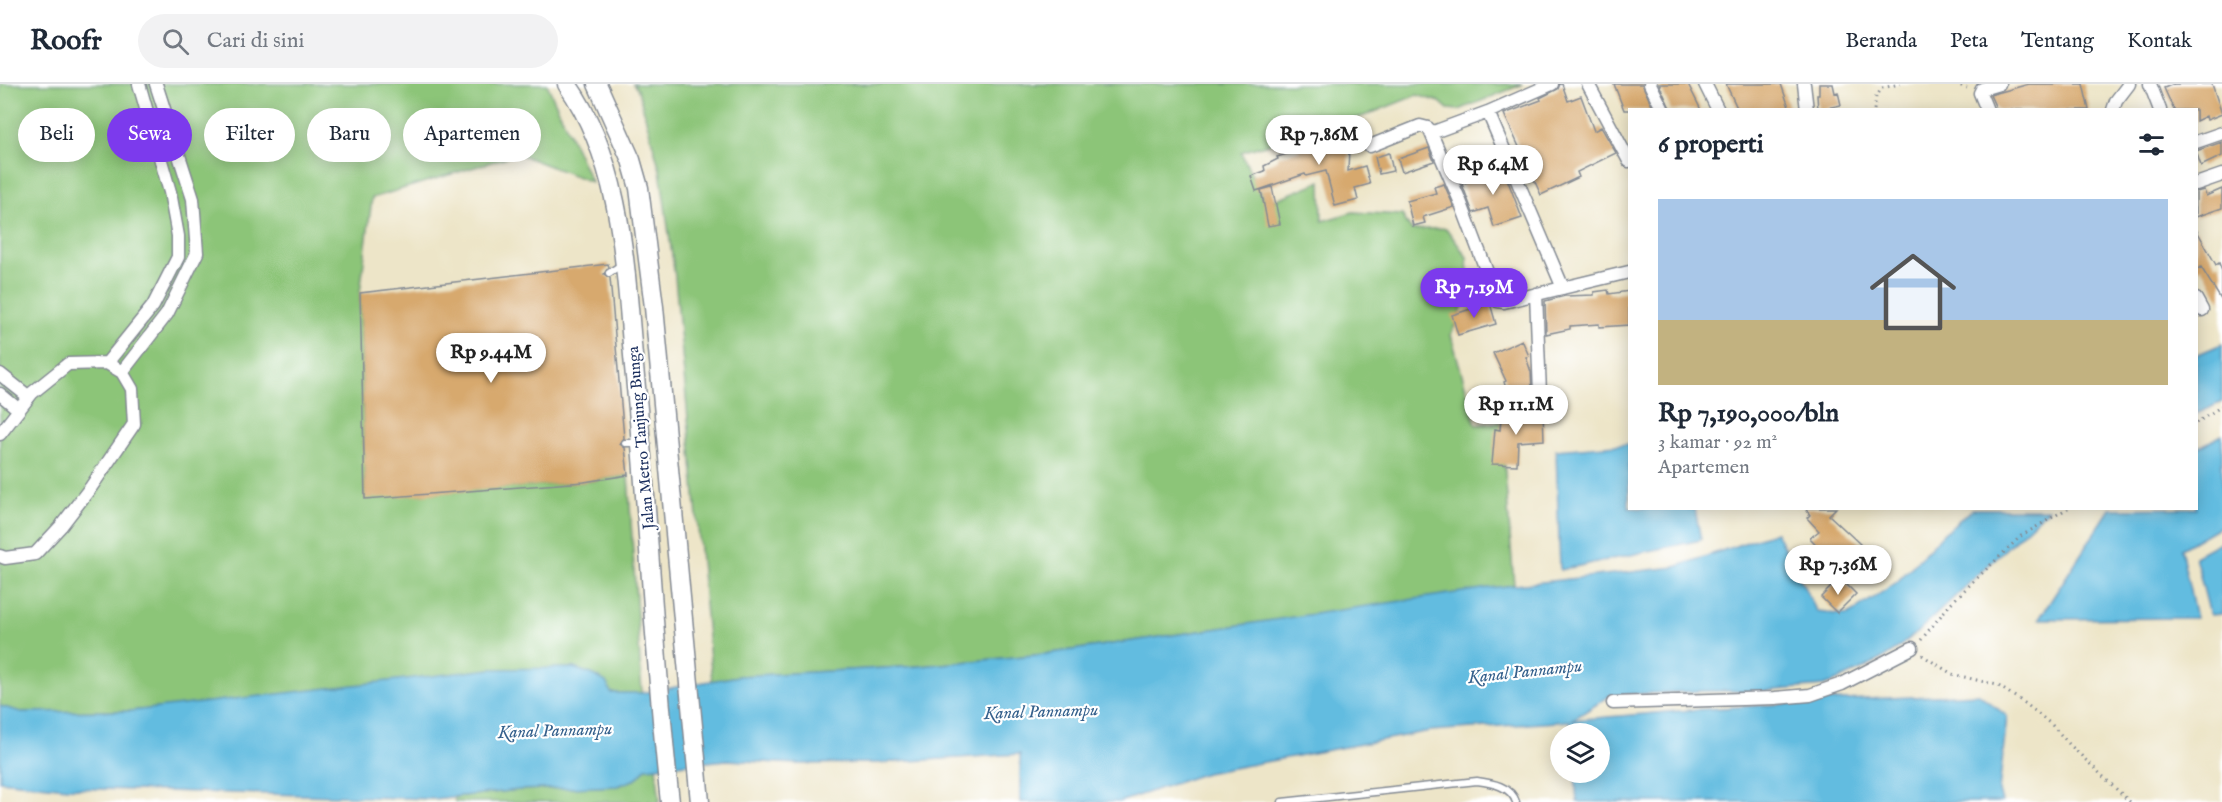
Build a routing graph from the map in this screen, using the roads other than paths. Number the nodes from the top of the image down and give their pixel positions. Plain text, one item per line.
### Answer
1 (139, 84) edge
2 (156, 84) edge
3 (567, 84) edge
4 (597, 84) edge
5 (1552, 84) edge
6 (1588, 84) edge
7 (1650, 84) edge
8 (1705, 84) edge
9 (1804, 84) edge
10 (1999, 84) edge
11 (2128, 84) edge
12 (2150, 84) edge
13 (163, 108) edge
14 (1662, 108) edge
15 (1717, 108) edge
16 (1807, 108) edge
17 (1986, 108) edge
18 (2114, 108) edge
19 (2159, 108) edge
20 (1488, 112) junction
21 (2222, 133) edge
22 (1431, 134) junction
23 (2198, 141) edge
24 (1370, 146) dead end
25 (1628, 159) edge
26 (165, 162) edge
27 (179, 162) edge
28 (161, 164) junction
29 (2222, 175) edge
30 (2198, 183) edge
31 (1628, 272) edge
32 (1563, 288) junction
33 (1536, 294) junction
34 (153, 306) junction
35 (167, 314) junction
36 (108, 363) junction
37 (122, 372) junction
38 (0, 374) edge
39 (0, 394) edge
40 (29, 397) junction
41 (18, 409) junction
42 (1480, 415) dead end
43 (0, 434) edge
44 (0, 556) edge
45 (1912, 648) road end
46 (1613, 703) dead end
47 (669, 794) edge
48 (700, 802) edge
49 (1282, 802) edge
50 (1516, 802) edge

1 - 28 street
2 - 13 street
3 - 47 main road, Jalan Metro Tanjung Bunga
4 - 48 main road, Jalan Metro Tanjung Bunga
5 - 20 street
6 - 25 street
7 - 14 street
8 - 15 street
9 - 16 street
10 - 17 street
11 - 18 street
12 - 19 street
20 - 22 street
20 - 32 street
21 - 23 street
22 - 24 street
22 - 33 street
26 - 28 street
27 - 35 street
28 - 34 street
29 - 30 street
31 - 32 street
32 - 33 street
33 - 42 street
34 - 35 street
34 - 36 street
35 - 37 street
36 - 37 street
36 - 40 street
37 - 44 street
38 - 40 street
39 - 41 street
40 - 41 street
41 - 43 street
45 - 46 street
49 - 50 lane

